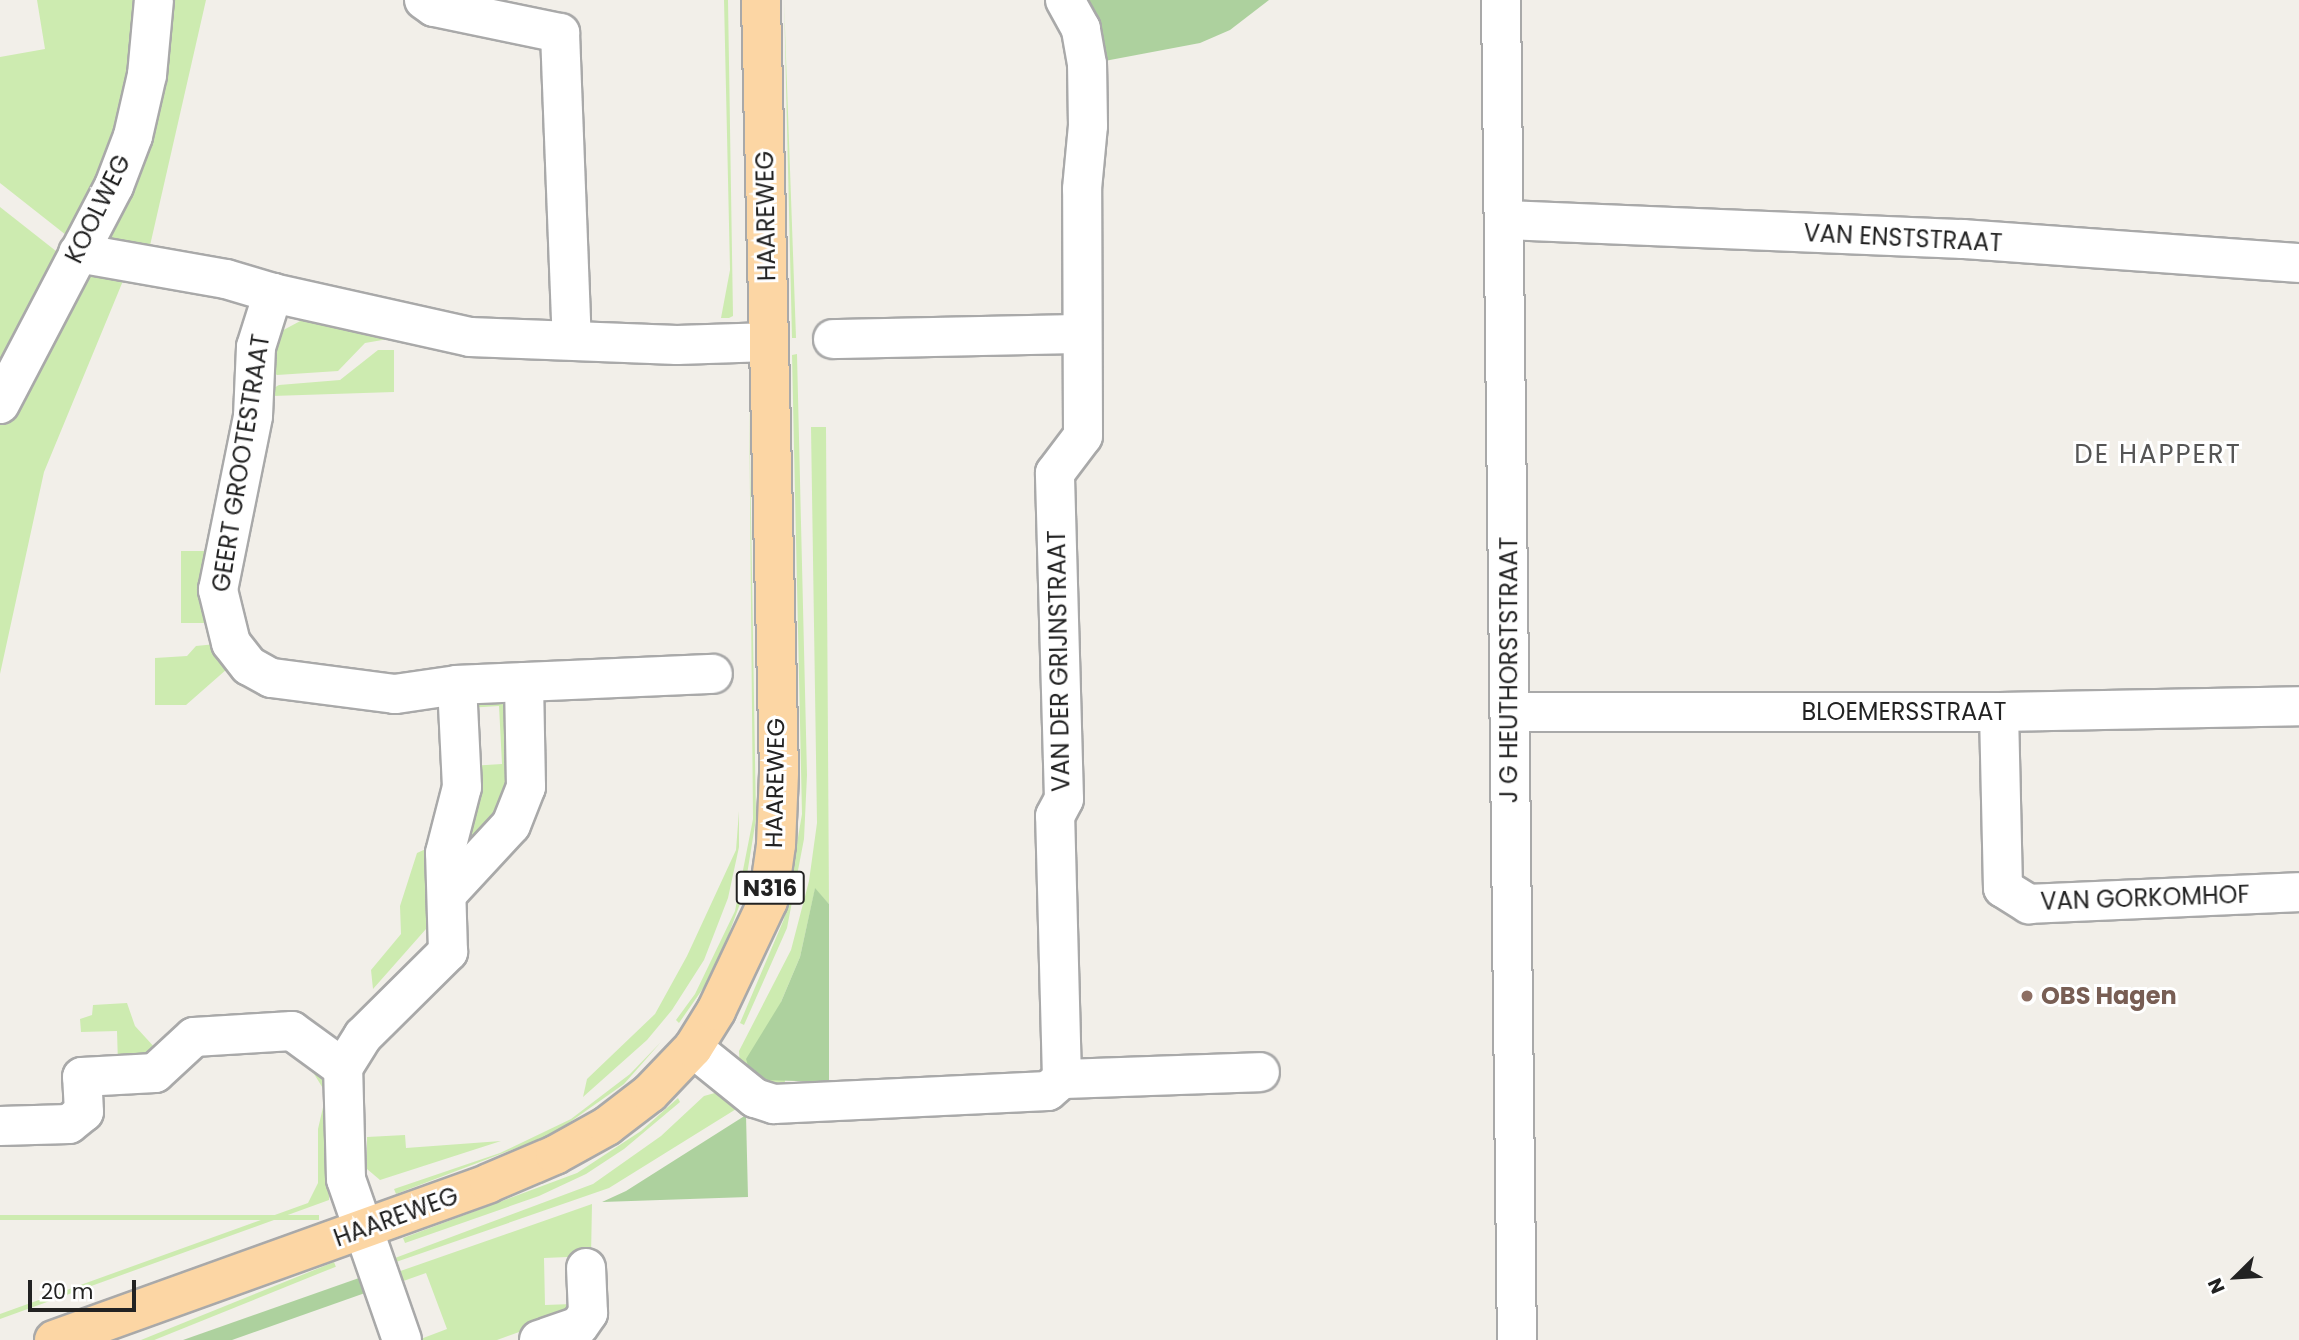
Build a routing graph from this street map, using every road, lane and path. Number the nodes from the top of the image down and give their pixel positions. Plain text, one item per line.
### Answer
1 (154, 0) edge
2 (424, 0) edge
3 (761, 0) edge
4 (1065, 0) edge
5 (1501, 0) edge
6 (559, 16) edge
7 (1507, 220) junction
8 (78, 253) junction
9 (2299, 263) edge
10 (273, 293) junction
11 (1082, 334) junction
12 (833, 339) dead end
13 (572, 340) junction
14 (769, 342) junction
15 (0, 404) edge
16 (713, 674) dead end
17 (524, 682) junction
18 (457, 685) junction
19 (2299, 706) edge
20 (1509, 712) junction
21 (1999, 712) junction
22 (2299, 891) edge
23 (447, 894) junction
24 (693, 1048) junction
25 (343, 1068) junction
26 (1261, 1072) dead end
27 (1062, 1079) junction
28 (0, 1126) edge
29 (361, 1229) junction
30 (586, 1268) dead end
31 (54, 1340) edge
32 (402, 1340) edge
33 (539, 1340) edge
34 (1517, 1340) edge

1 - 8 street, KOOLWEG
2 - 6 street
3 - 14 main road, HAAREWEG / N316
4 - 11 street, VAN DER GRIJNSTRAAT
5 - 7 street, J G HEUTHORSTSTRAAT
6 - 13 street
7 - 9 street, VAN ENSTSTRAAT
7 - 20 street, J G HEUTHORSTSTRAAT
8 - 10 street
8 - 15 street, KOOLWEG
10 - 13 street
10 - 18 street, GEERT GROOTESTRAAT
11 - 12 street
11 - 27 street, VAN DER GRIJNSTRAAT
13 - 14 street
14 - 24 main road, HAAREWEG / N316
16 - 17 street, GEERT GROOTESTRAAT
17 - 18 street, GEERT GROOTESTRAAT
17 - 23 street
18 - 23 street
19 - 21 street, BLOEMERSSTRAAT
20 - 21 street, BLOEMERSSTRAAT
20 - 34 street, J G HEUTHORSTSTRAAT
21 - 22 street, VAN GORKOMHOF
23 - 25 street
24 - 27 street
24 - 29 main road, HAAREWEG / N316
25 - 28 street
25 - 29 street
26 - 27 street
29 - 31 main road, HAAREWEG / N316
29 - 32 street
30 - 33 street

